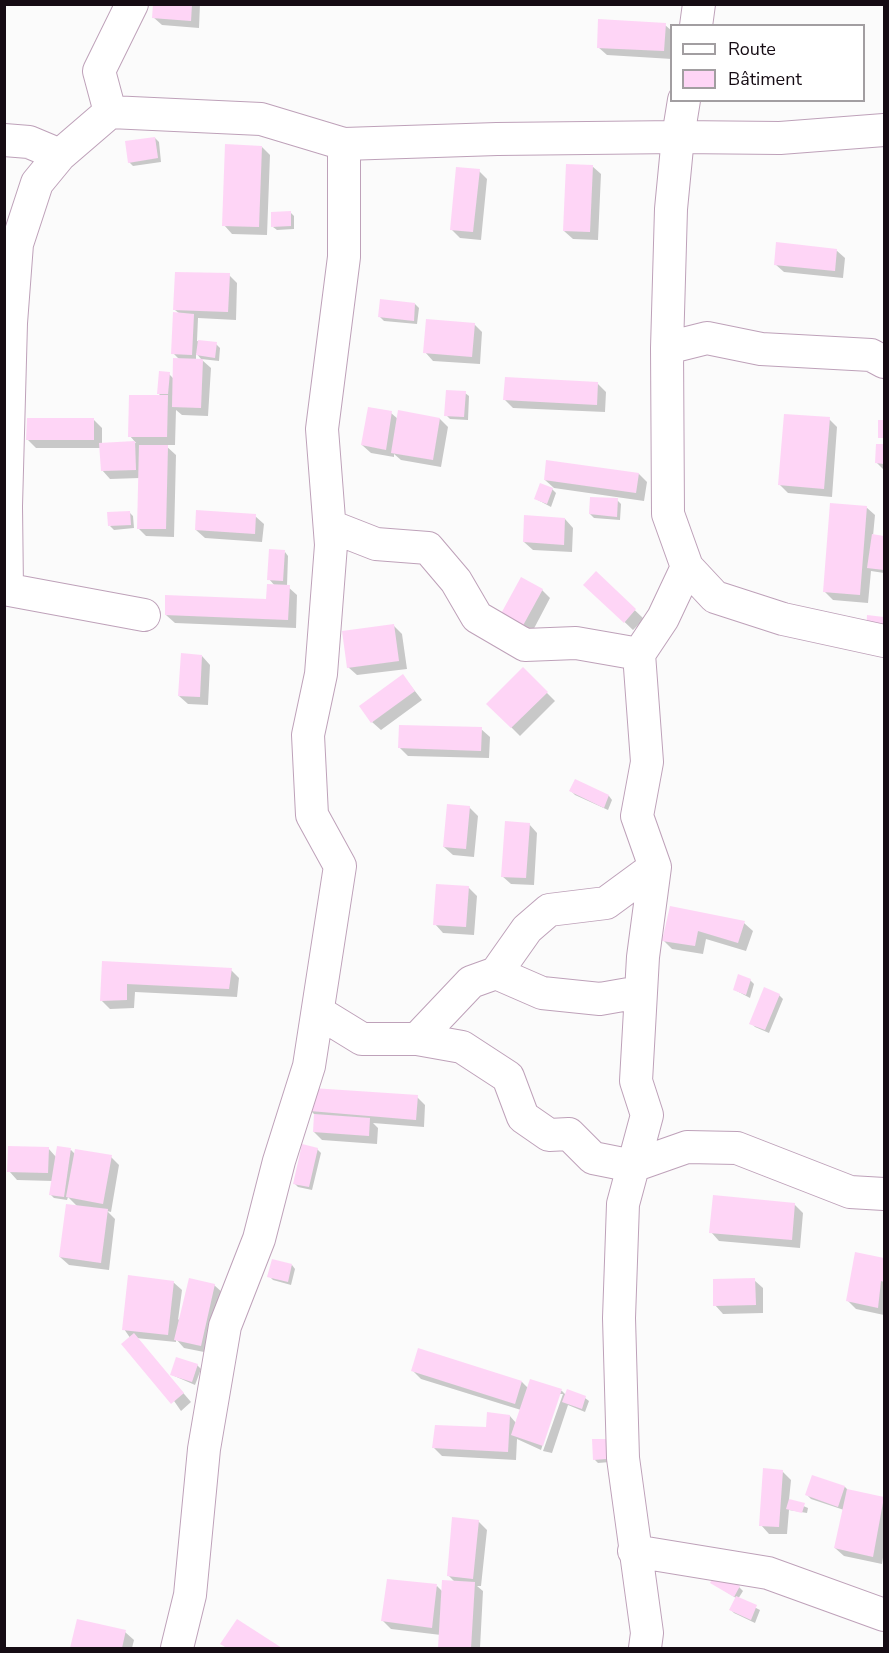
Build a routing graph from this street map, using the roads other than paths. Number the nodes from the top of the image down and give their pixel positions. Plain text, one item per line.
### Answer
1 (132, 4) edge
2 (699, 4) edge
3 (696, 24) edge
4 (110, 112) junction
5 (684, 113) edge
6 (885, 130) edge
7 (4, 140) edge
8 (344, 144) junction
9 (60, 155) junction
10 (667, 348) junction
11 (885, 362) edge
12 (330, 526) junction
13 (687, 567) junction
14 (6, 589) edge
15 (144, 615) dead end
16 (885, 641) edge
17 (639, 654) junction
18 (655, 867) junction
19 (496, 973) junction
20 (640, 992) junction
21 (318, 1012) junction
22 (417, 1039) junction
23 (633, 1166) junction
24 (885, 1194) edge
25 (634, 1551) junction
26 (885, 1615) edge
27 (177, 1648) edge
28 (645, 1648) edge

1 - 4 street
2 - 3 street
4 - 8 street
4 - 9 street
5 - 6 street
5 - 8 street
5 - 10 street
7 - 9 street
8 - 12 street
9 - 14 street
10 - 11 street
10 - 13 street
12 - 17 street
12 - 21 street
13 - 16 street
13 - 17 street
14 - 15 street
17 - 18 street
18 - 19 street
18 - 20 street
19 - 20 street
19 - 22 street
20 - 23 street
21 - 22 street
21 - 27 street
22 - 23 street
23 - 24 street
23 - 25 street
25 - 26 street
25 - 28 street

